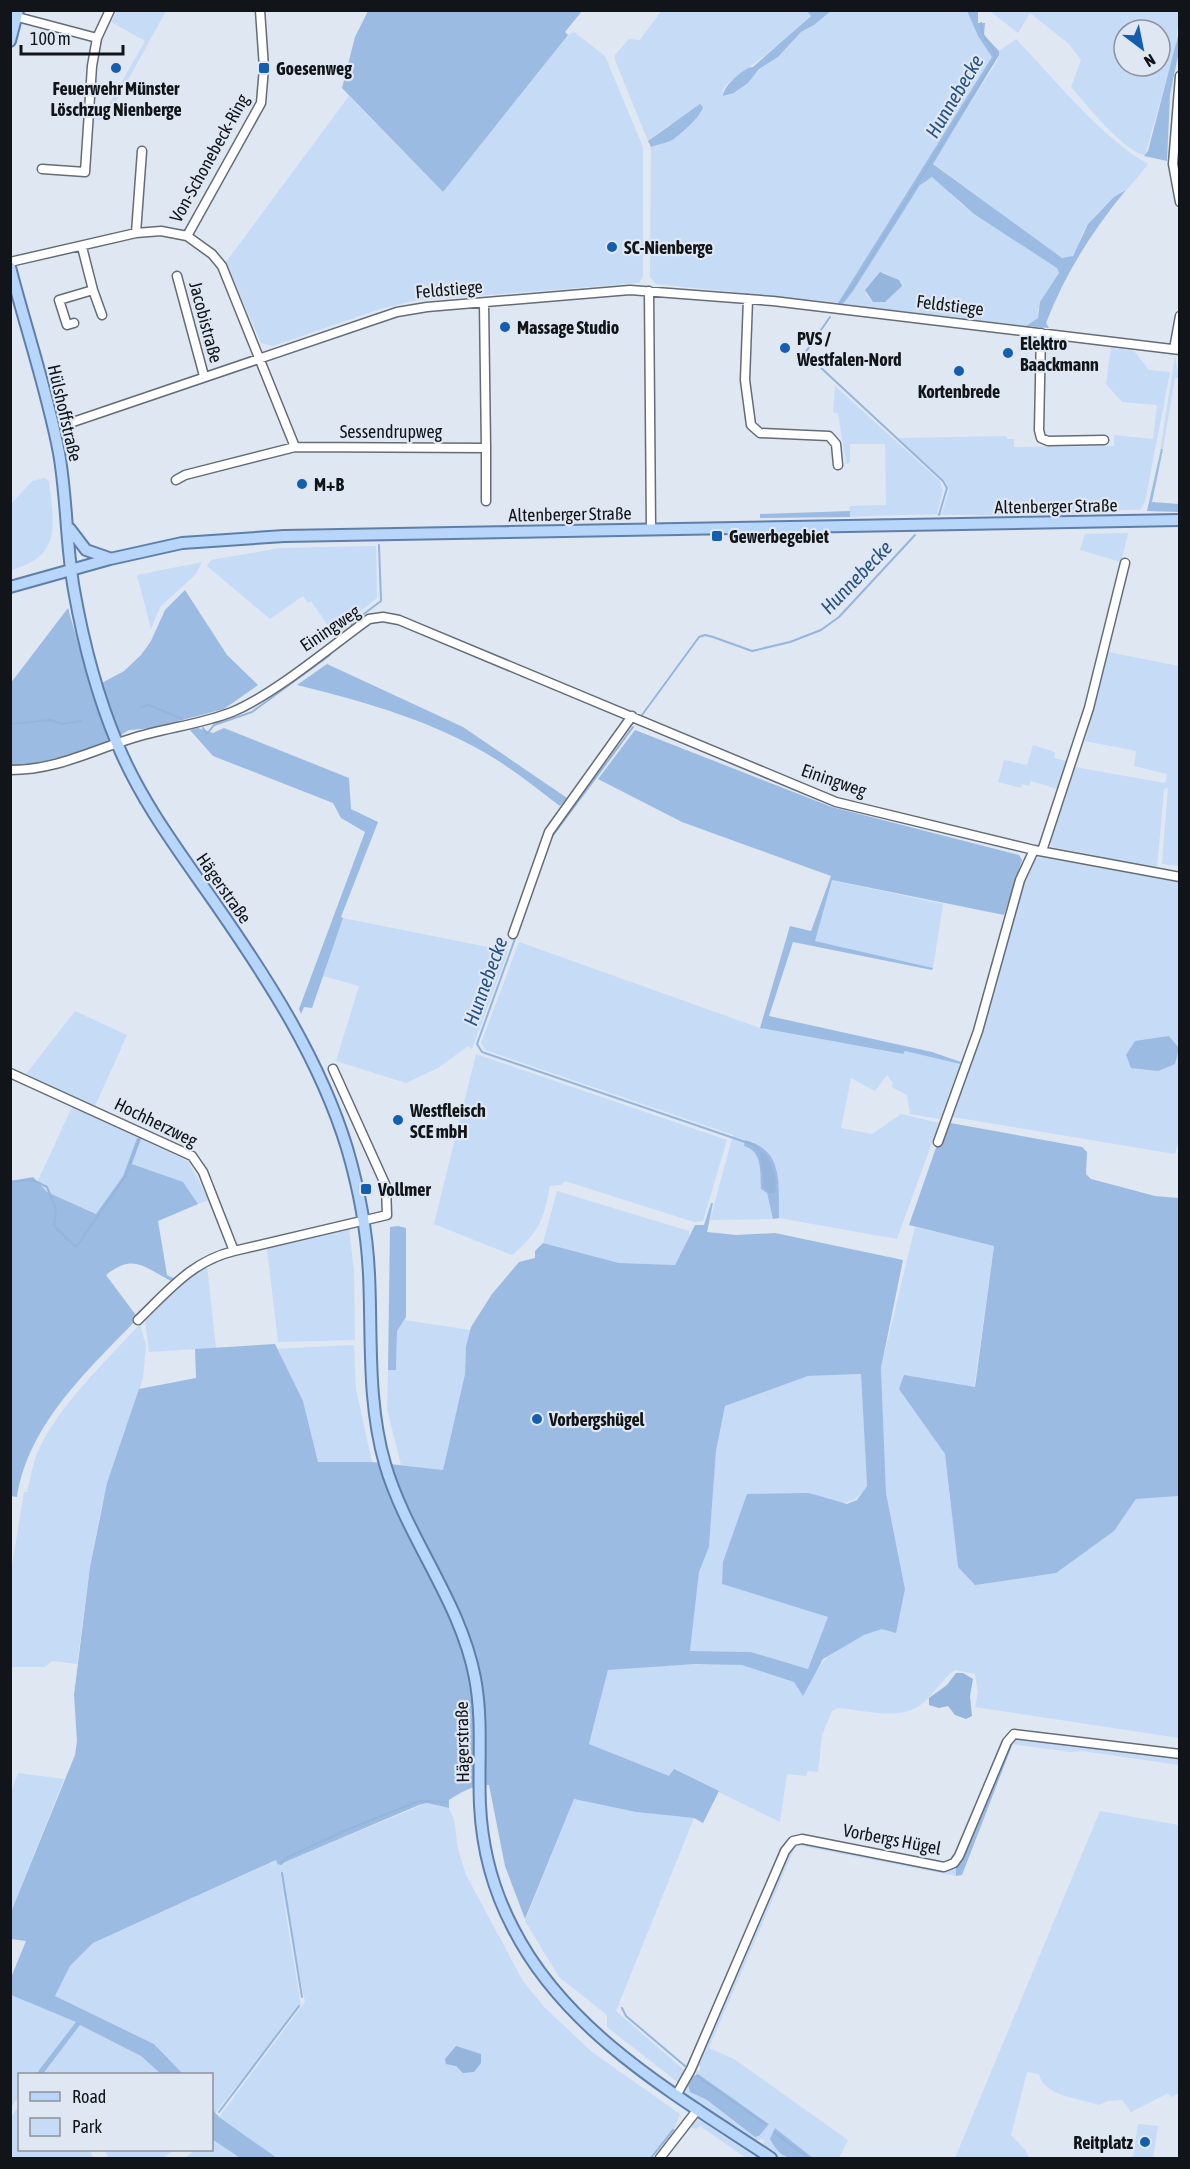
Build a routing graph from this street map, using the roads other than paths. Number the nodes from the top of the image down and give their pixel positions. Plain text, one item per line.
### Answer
1 (110, 10) edge
2 (260, 10) edge
3 (15, 14) edge
4 (97, 38) junction
5 (10, 41) edge
6 (1179, 76) edge
7 (142, 151) dead end
8 (42, 170) dead end
9 (1179, 202) edge
10 (136, 233) junction
11 (187, 237) junction
12 (82, 247) junction
13 (10, 262) edge
14 (10, 267) edge
15 (177, 276) dead end
16 (93, 290) junction
17 (648, 291) junction
18 (748, 299) junction
19 (484, 303) junction
20 (102, 315) dead end
21 (1179, 316) edge
22 (74, 323) dead end
23 (1041, 333) junction
24 (1177, 350) edge
25 (261, 358) junction
26 (204, 376) junction
27 (73, 422) dead end
28 (1104, 440) dead end
29 (295, 447) junction
30 (486, 448) junction
31 (838, 465) dead end
32 (176, 480) dead end
33 (486, 501) dead end
34 (1179, 520) edge
35 (69, 526) junction
36 (651, 529) junction
37 (110, 559) junction
38 (1125, 563) dead end
39 (72, 569) junction
40 (10, 586) edge
41 (632, 716) junction
42 (117, 744) junction
43 (10, 770) edge
44 (1038, 850) junction
45 (1179, 877) edge
46 (513, 934) dead end
47 (333, 1069) dead end
48 (10, 1073) edge
49 (938, 1142) dead end
50 (363, 1220) junction
51 (234, 1251) junction
52 (138, 1320) dead end
53 (1179, 1754) edge
54 (677, 2094) junction
55 (698, 2109) junction
56 (660, 2158) edge
57 (771, 2158) edge

1 - 4 street
2 - 11 street, Von-Schonebeck-Ring
3 - 4 street
3 - 5 main road
4 - 8 street
6 - 9 street
7 - 10 street
10 - 11 street, Von-Schonebeck-Ring
10 - 12 street, Von-Schonebeck-Ring
11 - 25 street
12 - 13 street, Von-Schonebeck-Ring
12 - 16 street
14 - 35 main road, Hülshoffstraße
15 - 26 street, Jacobistraße
16 - 20 street
16 - 22 street
17 - 18 street, Feldstiege
17 - 19 street, Feldstiege
17 - 36 street
18 - 23 street, Feldstiege
18 - 31 street
19 - 25 street, Feldstiege
19 - 30 street
21 - 24 street
23 - 24 street, Feldstiege
23 - 28 street
25 - 26 street, Feldstiege
25 - 29 street
26 - 27 street, Feldstiege
29 - 30 street, Sessendrupweg
29 - 32 street, Sessendrupweg
30 - 33 street
34 - 36 main road, Altenberger Straße
35 - 37 main road
35 - 39 main road, Hülshoffstraße
36 - 37 main road, Altenberger Straße
37 - 39 main road, Altenberger Straße
38 - 44 street
39 - 40 main road, Altenberger Straße
39 - 42 main road, Hägerstraße
41 - 42 street, Einingweg
41 - 44 street, Einingweg
41 - 46 street
42 - 43 street, Einingweg
42 - 50 main road, Hägerstraße
44 - 45 street, Einingweg
44 - 49 street
47 - 50 street
48 - 51 street, Hochherzweg
50 - 51 street
50 - 54 main road, Hägerstraße
51 - 52 street
53 - 54 street, Vorbergs Hügel
54 - 55 main road, Hägerstraße
55 - 56 street
55 - 57 main road, Hägerstraße

